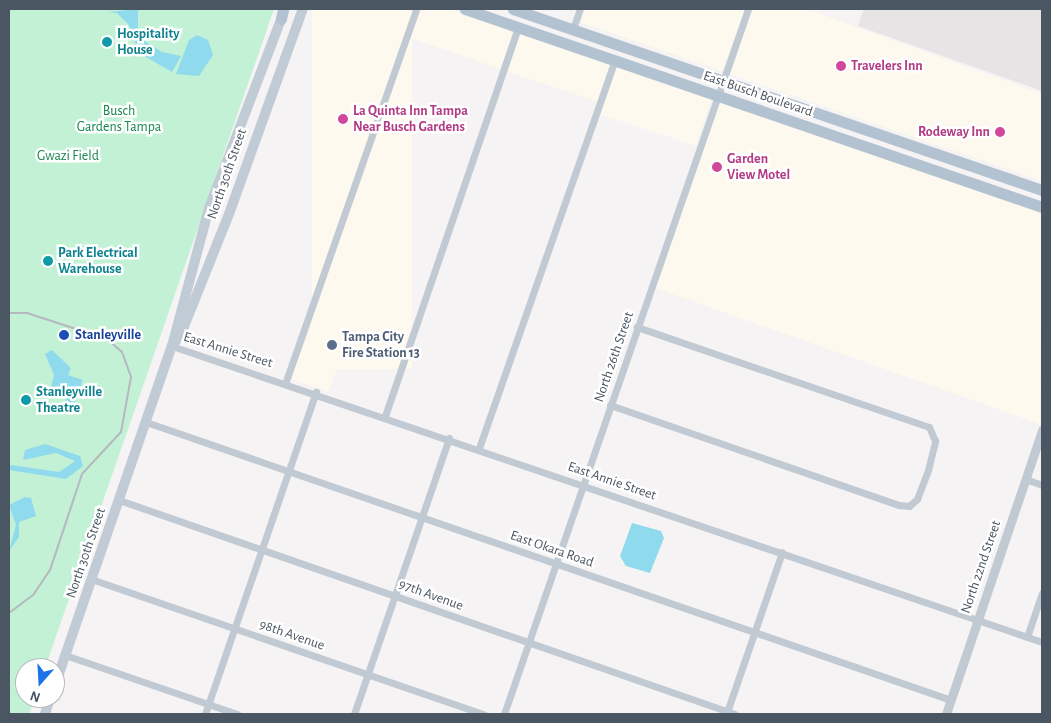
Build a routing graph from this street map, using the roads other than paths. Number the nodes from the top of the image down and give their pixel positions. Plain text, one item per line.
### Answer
1 (303, 9) edge
2 (416, 9) edge
3 (465, 9) edge
4 (513, 9) edge
5 (580, 9) edge
6 (748, 9) edge
7 (283, 12) edge
8 (518, 27) junction
9 (573, 29) junction
10 (614, 60) junction
11 (722, 81) junction
12 (717, 96) junction
13 (858, 144) junction
14 (947, 159) junction
15 (1042, 190) edge
16 (1042, 207) edge
17 (637, 327) junction
18 (172, 346) junction
19 (286, 381) junction
20 (316, 392) junction
21 (610, 405) junction
22 (385, 416) junction
23 (146, 422) junction
24 (1042, 430) edge
25 (449, 438) junction
26 (479, 448) junction
27 (288, 470) junction
28 (1025, 479) junction
29 (583, 484) junction
30 (1042, 485) edge
31 (119, 500) junction
32 (422, 517) junction
33 (262, 550) junction
34 (782, 552) junction
35 (556, 564) junction
36 (91, 579) junction
37 (1042, 592) edge
38 (395, 595) junction
39 (977, 621) junction
40 (235, 628) junction
41 (753, 632) junction
42 (1027, 637) junction
43 (1042, 642) edge
44 (528, 643) junction
45 (65, 655) junction
46 (64, 658) edge
47 (368, 674) junction
48 (951, 700) junction
49 (208, 704) junction
50 (731, 713) edge
51 (205, 714) edge
52 (237, 714) edge
53 (354, 714) edge
54 (484, 714) edge
55 (504, 714) edge
56 (946, 714) edge

1 - 18 main road, North 30th Street
2 - 19 street
3 - 8 main road, East Busch Boulevard
4 - 9 main road, East Busch Boulevard
5 - 9 street
6 - 11 street, North 26th Street
7 - 18 main road, North 30th Street
8 - 9 main road
8 - 10 main road, East Busch Boulevard
8 - 22 street
9 - 11 main road, East Busch Boulevard
10 - 12 main road, East Busch Boulevard
10 - 26 street
11 - 12 street, North 26th Street
11 - 14 main road, East Busch Boulevard
12 - 13 main road, East Busch Boulevard
12 - 17 street, North 26th Street
13 - 14 main road
13 - 16 main road, East Busch Boulevard
14 - 15 main road, East Busch Boulevard
17 - 21 street, North 26th Street
17 - 21 street
18 - 19 street, East Annie Street
18 - 23 main road, North 30th Street
19 - 20 street, East Annie Street
20 - 22 street, East Annie Street
20 - 27 street
21 - 29 street, North 26th Street
22 - 25 street, East Annie Street
23 - 27 street, East Okara Road
23 - 31 main road, North 30th Street
24 - 28 street, North 22nd Street
25 - 26 street, East Annie Street
25 - 32 street
26 - 29 street, East Annie Street
27 - 32 street, East Okara Road
27 - 33 street
28 - 30 street
28 - 39 street, North 22nd Street
29 - 34 street, East Annie Street
29 - 35 street, North 26th Street
31 - 33 street, 97th Avenue
31 - 36 main road, North 30th Street
32 - 35 street, East Okara Road
32 - 38 street
33 - 38 street, 97th Avenue
33 - 40 street
34 - 39 street, East Annie Street
34 - 41 street
35 - 41 street, East Okara Road
35 - 44 street, North 26th Street
36 - 40 street, 98th Avenue
36 - 45 main road, North 30th Street
37 - 42 street
38 - 44 street, 97th Avenue
38 - 47 street
39 - 42 street, East Annie Street
39 - 48 street, North 22nd Street
40 - 47 street, 98th Avenue
40 - 49 street
41 - 48 street, East Okara Road
41 - 50 street
42 - 43 street, East Annie Street
44 - 50 street, 97th Avenue
44 - 55 street, North 26th Street
45 - 46 main road, North 30th Street
45 - 49 street
47 - 53 street
47 - 54 street, 98th Avenue
48 - 56 street, North 22nd Street
49 - 51 street
49 - 52 street

